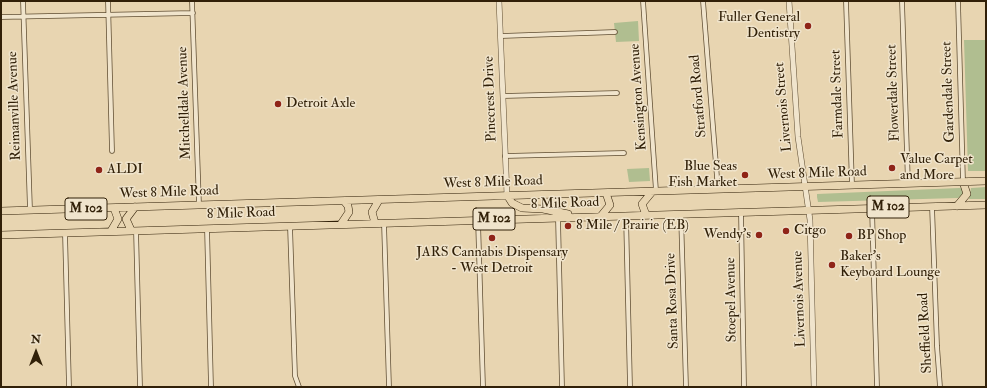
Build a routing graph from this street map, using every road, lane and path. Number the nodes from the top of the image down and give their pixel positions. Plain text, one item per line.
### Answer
1 (23, 1) edge
2 (108, 1) edge
3 (192, 1) edge
4 (499, 1) edge
5 (643, 1) edge
6 (703, 1) edge
7 (789, 1) edge
8 (846, 1) edge
9 (902, 1) edge
10 (958, 1) edge
11 (193, 13) junction
12 (108, 15) junction
13 (1, 17) edge
14 (23, 17) junction
15 (615, 32) dead end
16 (501, 36) junction
17 (617, 93) dead end
18 (503, 96) junction
19 (112, 151) dead end
20 (624, 153) dead end
21 (505, 156) junction
22 (963, 182) junction
23 (986, 182) edge
24 (908, 184) junction
25 (852, 185) junction
26 (804, 187) junction
27 (718, 190) junction
28 (654, 192) junction
29 (606, 193) junction
30 (506, 195) junction
31 (379, 200) junction
32 (344, 201) junction
33 (199, 205) junction
34 (986, 205) edge
35 (932, 206) junction
36 (957, 206) junction
37 (135, 207) junction
38 (114, 208) junction
39 (872, 208) junction
40 (30, 210) junction
41 (808, 210) junction
42 (1, 211) edge
43 (741, 212) junction
44 (681, 214) junction
45 (646, 215) junction
46 (601, 216) junction
47 (626, 216) junction
48 (580, 217) junction
49 (558, 218) junction
50 (478, 220) junction
51 (375, 223) junction
52 (384, 223) junction
53 (341, 224) junction
54 (290, 226) junction
55 (207, 228) junction
56 (133, 230) junction
57 (111, 231) junction
58 (65, 233) junction
59 (1, 235) edge
60 (69, 387) edge
61 (140, 387) edge
62 (211, 387) edge
63 (299, 387) edge
64 (389, 387) edge
65 (483, 387) edge
66 (562, 387) edge
67 (630, 387) edge
68 (686, 387) edge
69 (744, 387) edge
70 (814, 387) edge
71 (877, 387) edge
72 (940, 387) edge

1 - 14 street, Reimanville Avenue
2 - 12 street
3 - 11 street, Mitchelldale Avenue
4 - 16 street, Pinecrest Drive
5 - 28 street, Kensington Avenue
6 - 27 street, Stratford Road
7 - 26 street, Livernois Street
8 - 25 street, Farmdale Street
9 - 24 street, Flowerdale Street
10 - 22 street, Gardendale Street
11 - 12 street
11 - 33 street, Mitchelldale Avenue
12 - 14 street
12 - 19 street
13 - 14 street
14 - 40 street, Reimanville Avenue
15 - 16 street
16 - 18 street, Pinecrest Drive
17 - 18 street
18 - 21 street, Pinecrest Drive
20 - 21 street
21 - 30 street, Pinecrest Drive
22 - 23 highway, West 8 Mile Road / M 102
22 - 24 highway, West 8 Mile Road / M 102
22 - 36 highway
24 - 25 highway, West 8 Mile Road / M 102
25 - 26 highway, West 8 Mile Road / M 102
26 - 27 highway, West 8 Mile Road / M 102
26 - 41 street, Livernois Street
27 - 28 highway, West 8 Mile Road / M 102
28 - 29 highway, West 8 Mile Road / M 102
28 - 45 highway
29 - 30 highway, West 8 Mile Road / M 102
29 - 46 highway
30 - 31 highway, West 8 Mile Road / M 102
30 - 48 highway
31 - 32 highway, West 8 Mile Road / M 102
31 - 51 highway
32 - 33 highway, West 8 Mile Road / M 102
32 - 53 highway
33 - 37 highway, West 8 Mile Road / M 102
34 - 36 highway, 8 Mile Road / M 102
35 - 36 highway, 8 Mile Road / M 102
35 - 39 highway, 8 Mile Road / M 102
35 - 72 street, Sheffield Road
37 - 38 highway, West 8 Mile Road / M 102
37 - 56 highway
38 - 40 highway, West 8 Mile Road / M 102
38 - 57 highway
39 - 41 highway, 8 Mile Road / M 102
39 - 71 street
40 - 42 highway, West 8 Mile Road / M 102
41 - 43 highway, 8 Mile Road / M 102
41 - 70 street, Livernois Avenue
43 - 44 highway, 8 Mile Road / M 102
43 - 69 street, Stoepel Avenue
44 - 45 highway, 8 Mile Road / M 102
44 - 68 street, Santa Rosa Drive
45 - 47 highway, 8 Mile Road / M 102
46 - 47 highway, 8 Mile Road / M 102
46 - 48 highway, 8 Mile Road / M 102
47 - 67 street
48 - 49 highway, 8 Mile Road / M 102
49 - 50 highway, 8 Mile Road / M 102
49 - 66 street
50 - 52 highway, 8 Mile Road / M 102
50 - 65 street
51 - 52 highway, 8 Mile Road / M 102
51 - 53 highway, 8 Mile Road / M 102
52 - 64 street
53 - 54 highway, 8 Mile Road / M 102
54 - 55 highway, 8 Mile Road / M 102
54 - 63 street
55 - 56 highway, 8 Mile Road / M 102
55 - 62 street
56 - 57 highway, 8 Mile Road / M 102
56 - 61 street
57 - 58 highway, 8 Mile Road / M 102
58 - 59 highway, 8 Mile Road / M 102
58 - 60 street

